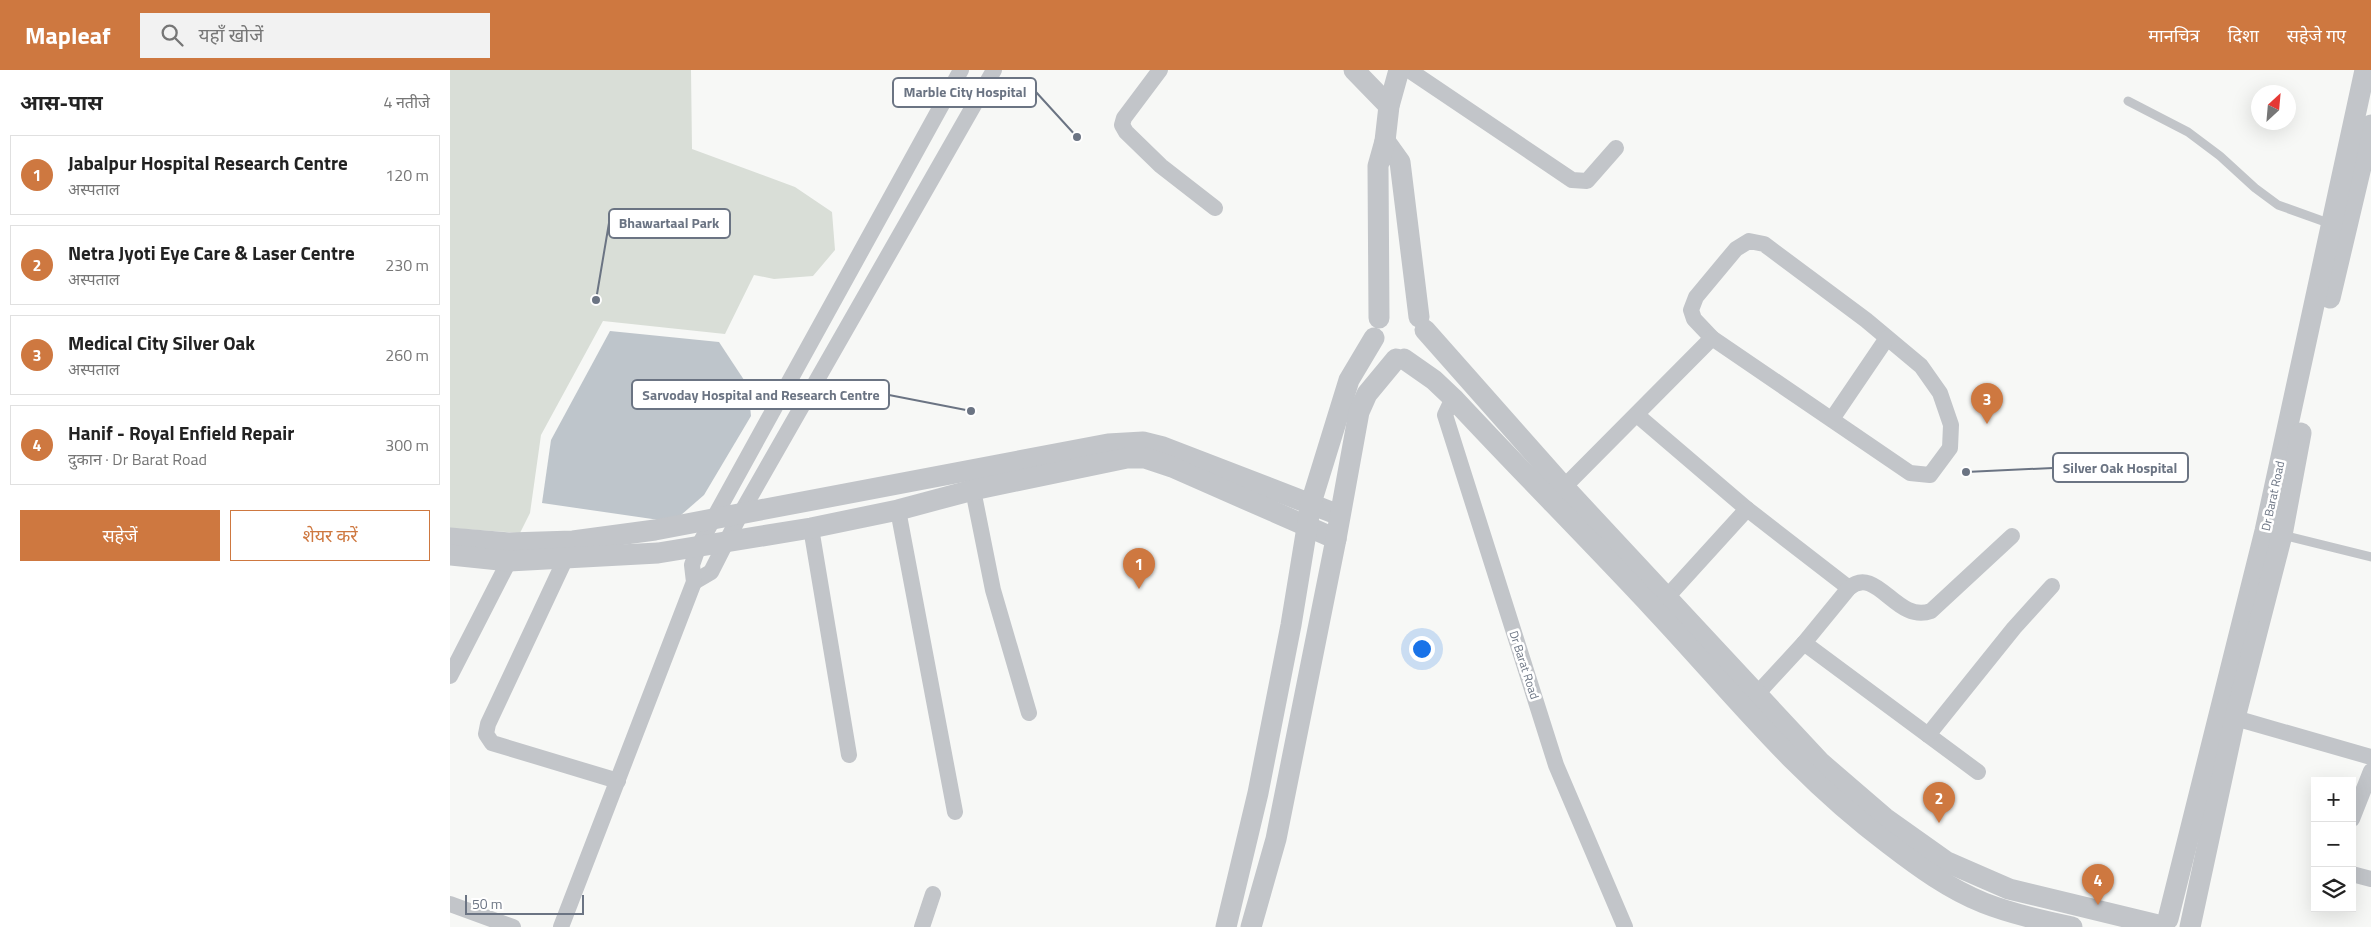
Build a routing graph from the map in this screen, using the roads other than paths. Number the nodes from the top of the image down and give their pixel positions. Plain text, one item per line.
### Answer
1 (961, 70) edge
2 (994, 70) edge
3 (1160, 70) edge
4 (1354, 70) edge
5 (1399, 70) edge
6 (1409, 70) edge
7 (2365, 70) edge
8 (2128, 101) dead end
9 (1388, 106) junction
10 (2371, 125) edge
11 (1385, 141) junction
12 (1616, 148) dead end
13 (1215, 208) dead end
14 (2331, 224) junction
15 (1422, 323) junction
16 (1377, 328) junction
17 (1712, 338) junction
18 (1887, 338) junction
19 (1400, 359) junction
20 (1453, 398) junction
21 (1637, 415) junction
22 (1832, 420) junction
23 (1564, 487) junction
24 (973, 490) junction
25 (1311, 503) junction
26 (1747, 509) junction
27 (898, 510) junction
28 (741, 513) junction
29 (1339, 515) junction
30 (713, 518) junction
31 (1308, 527) junction
32 (811, 528) junction
33 (2282, 535) junction
34 (2012, 536) dead end
35 (450, 538) edge
36 (1336, 539) junction
37 (726, 542) junction
38 (699, 546) junction
39 (570, 550) junction
40 (450, 555) edge
41 (2371, 557) edge
42 (509, 561) junction
43 (694, 582) junction
44 (2052, 586) dead end
45 (1849, 588) junction
46 (1668, 597) junction
47 (1804, 643) junction
48 (450, 676) edge
49 (1757, 694) junction
50 (1029, 713) dead end
51 (2235, 718) junction
52 (1928, 735) junction
53 (849, 755) dead end
54 (2371, 757) edge
55 (2371, 771) edge
56 (1978, 772) dead end
57 (618, 781) junction
58 (2356, 809) edge
59 (955, 812) dead end
60 (2356, 875) edge
61 (2371, 879) edge
62 (933, 894) dead end
63 (450, 904) edge
64 (2161, 924) edge
65 (513, 927) edge
66 (561, 927) edge
67 (922, 927) edge
68 (1226, 927) edge
69 (1251, 927) edge
70 (1625, 927) edge
71 (2072, 927) edge
72 (2189, 927) edge

1 - 30 street
2 - 28 street
3 - 13 street
4 - 9 street
5 - 9 street
6 - 12 street
7 - 14 street, Dr Barat Road
8 - 14 lane
9 - 11 street
10 - 33 street, Dr Barat Road
11 - 15 street
11 - 16 street
14 - 64 street, Dr Barat Road
15 - 16 street
15 - 19 street
15 - 23 street
16 - 19 street
16 - 25 street
17 - 18 street
17 - 21 street
17 - 22 street
18 - 22 street
18 - 22 street
19 - 20 street
19 - 29 street
20 - 70 street, Dr Barat Road
20 - 71 street
21 - 23 street
21 - 26 street
23 - 46 street
24 - 27 street
24 - 31 street
24 - 50 street
25 - 28 street
25 - 29 street
25 - 31 street
26 - 45 street
26 - 46 street
27 - 32 street
27 - 59 street
28 - 30 street
28 - 37 street
29 - 36 street
30 - 38 street
30 - 39 street
31 - 36 street
31 - 68 street
32 - 37 street
32 - 53 street
33 - 41 lane
33 - 51 street, Dr Barat Road
34 - 45 street
35 - 39 street
36 - 69 street
37 - 38 street
37 - 43 street
38 - 39 street
38 - 43 street
39 - 42 street
39 - 57 street
40 - 42 street
42 - 48 street
43 - 57 street
44 - 52 street
45 - 47 street
46 - 49 street
47 - 49 street
47 - 52 street
49 - 64 street
51 - 54 street
51 - 72 street, Dr Barat Road
52 - 56 street
55 - 58 street
57 - 66 street
60 - 61 street
62 - 67 street
63 - 65 street
64 - 72 street

